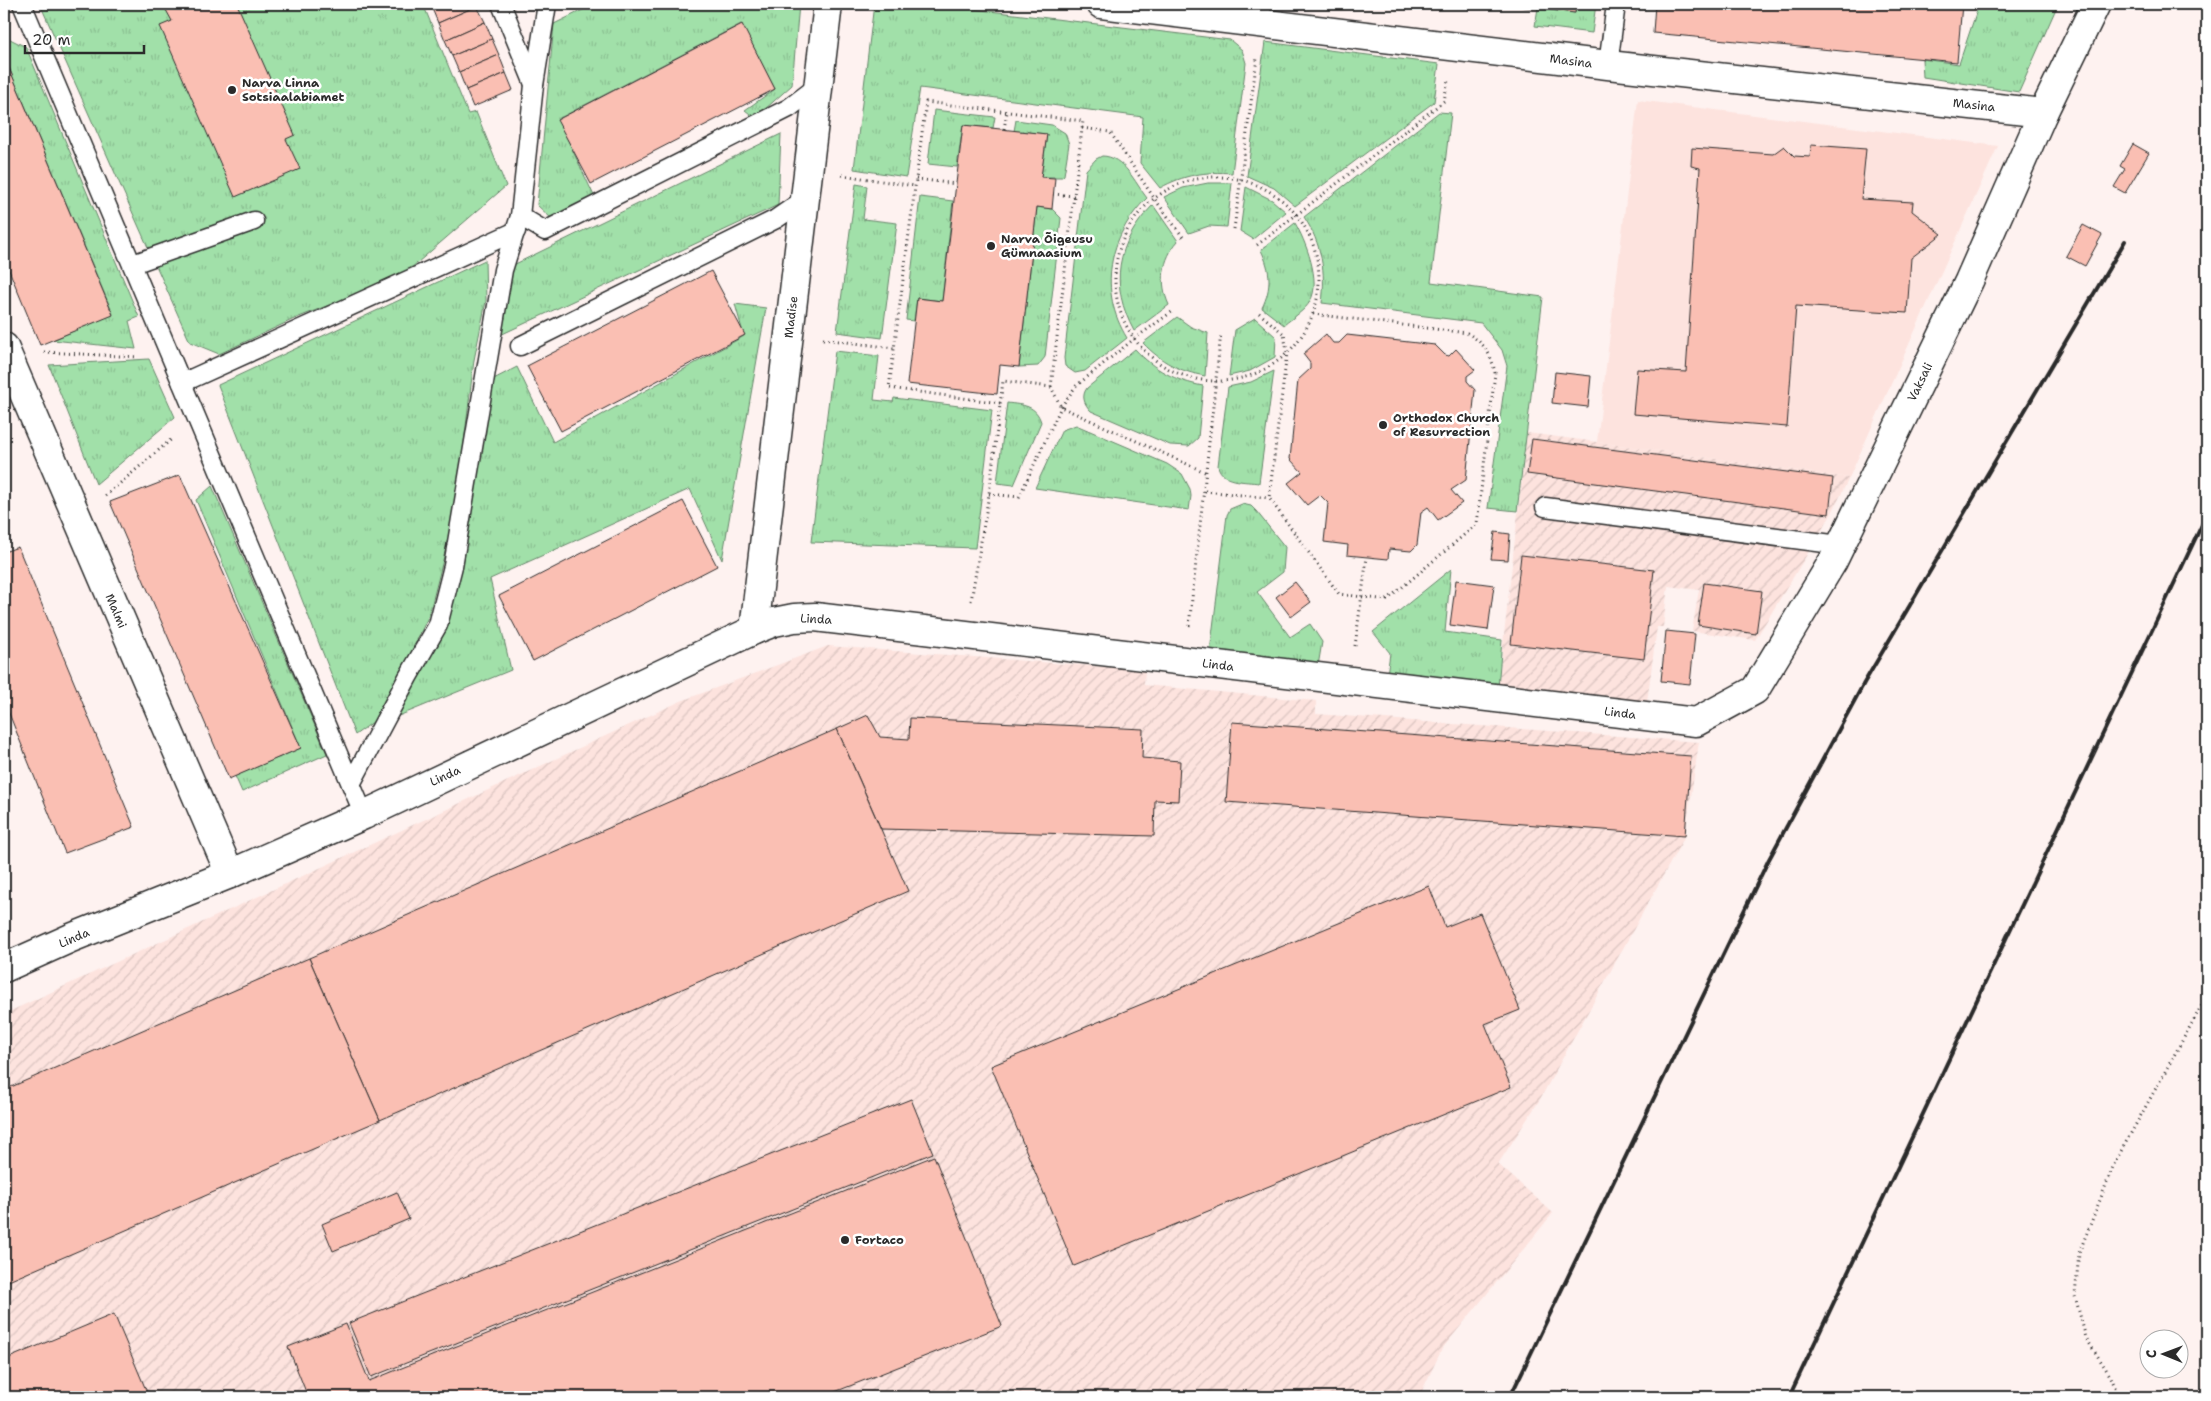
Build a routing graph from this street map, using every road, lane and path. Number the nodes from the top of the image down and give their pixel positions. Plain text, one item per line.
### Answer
1 (22, 4) edge
2 (501, 4) edge
3 (547, 4) edge
4 (828, 4) edge
5 (1101, 4) edge
6 (1616, 4) edge
7 (2096, 4) edge
8 (1261, 14) edge
9 (1454, 47) junction
10 (1608, 65) junction
11 (534, 85) junction
12 (819, 86) junction
13 (1007, 112) junction
14 (2043, 113) junction
15 (1082, 128) junction
16 (1004, 129) dead end
17 (838, 174) dead end
18 (916, 179) junction
19 (1240, 180) junction
20 (956, 184) dead end
21 (915, 186) junction
22 (1053, 194) dead end
23 (1074, 196) junction
24 (1154, 198) junction
25 (805, 199) junction
26 (1296, 215) junction
27 (254, 221) dead end
28 (518, 223) junction
29 (1234, 228) dead end
30 (1183, 237) dead end
31 (1257, 244) dead end
32 (133, 264) junction
33 (1172, 311) dead end
34 (1259, 313) dead end
35 (1312, 314) junction
36 (1221, 333) dead end
37 (819, 338) dead end
38 (1134, 339) junction
39 (520, 346) dead end
40 (4, 347) edge
41 (894, 348) junction
42 (1287, 353) junction
43 (172, 358) junction
44 (1217, 382) junction
45 (182, 383) junction
46 (1051, 387) junction
47 (1000, 403) junction
48 (1061, 407) junction
49 (197, 418) junction
50 (1207, 473) junction
51 (1205, 491) junction
52 (989, 494) junction
53 (1270, 498) junction
54 (1545, 507) dead end
55 (79, 523) junction
56 (1840, 545) junction
57 (1367, 557) dead end
58 (1362, 597) junction
59 (754, 630) junction
60 (965, 635) junction
61 (1185, 662) junction
62 (1351, 681) junction
63 (1696, 722) joint
64 (351, 784) junction
65 (364, 814) junction
66 (230, 874) junction
67 (4, 968) edge
68 (2207, 996) edge
69 (2119, 1397) edge

1 - 32 lane
2 - 11 lane
3 - 11 lane
4 - 12 street, Madise
5 - 8 street, Masina
6 - 10 lane
7 - 14 street, Vaksali
8 - 9 street, Masina
8 - 19 path
9 - 10 street, Masina
9 - 26 path
10 - 14 street, Masina
11 - 28 lane
12 - 25 street, Madise
12 - 28 lane
13 - 15 path
13 - 16 path
13 - 18 path
14 - 56 street, Vaksali
15 - 23 path
15 - 24 path
17 - 21 path
18 - 20 path
18 - 21 path
19 - 24 path
19 - 26 path
19 - 29 path
21 - 41 path
22 - 23 path
23 - 46 path
24 - 30 path
24 - 38 path
25 - 39 lane
25 - 59 street, Madise
26 - 31 path
26 - 35 path
27 - 32 lane
28 - 45 lane
28 - 64 lane
32 - 43 lane
33 - 38 path
34 - 42 path
35 - 42 path
35 - 58 path
36 - 44 path
37 - 41 path
38 - 44 path
38 - 48 path
40 - 43 path
40 - 55 street, Malmi
41 - 47 path
42 - 44 path
42 - 53 path
43 - 45 lane
44 - 50 path
45 - 49 lane
46 - 47 path
46 - 48 path
47 - 52 path
48 - 50 path
48 - 52 path
49 - 55 path
49 - 64 lane
50 - 51 path
51 - 53 path
51 - 61 path
52 - 60 path
53 - 58 path
54 - 56 lane
55 - 66 street, Malmi
56 - 63 street, Vaksali
57 - 58 path
58 - 62 path
59 - 60 street, Linda
59 - 65 street, Linda
60 - 61 street, Linda
61 - 62 street, Linda
62 - 63 street, Linda
64 - 65 lane
65 - 66 street, Linda
66 - 67 street, Linda
68 - 69 path

